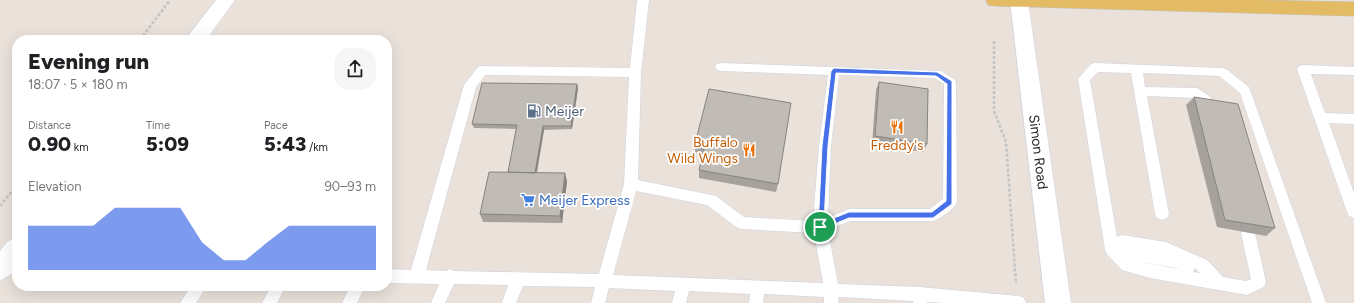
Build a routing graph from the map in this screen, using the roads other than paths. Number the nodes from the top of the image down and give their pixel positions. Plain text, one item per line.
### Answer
1 (226, 0) edge
2 (643, 0) edge
3 (995, 0) edge
4 (1019, 1) edge
5 (1354, 9) edge
6 (199, 35) edge
7 (722, 67) dead end
8 (1136, 69) junction
9 (834, 71) junction
10 (1354, 71) edge
11 (635, 73) junction
12 (1140, 91) junction
13 (1214, 109) edge
14 (1320, 118) junction
15 (1354, 119) edge
16 (631, 184) junction
17 (1354, 212) edge
18 (1162, 214) dead end
19 (820, 227) junction
20 (1248, 233) edge
21 (12, 255) edge
22 (0, 269) edge
23 (392, 276) edge
24 (417, 276) junction
25 (450, 276) junction
26 (518, 278) junction
27 (604, 281) junction
28 (684, 284) junction
29 (758, 287) junction
30 (196, 291) edge
31 (276, 291) edge
32 (356, 291) edge
33 (832, 297) edge
34 (920, 299) edge
35 (187, 303) edge
36 (270, 303) edge
37 (350, 303) edge
38 (438, 303) edge
39 (509, 303) edge
40 (598, 303) edge
41 (679, 303) edge
42 (756, 303) edge
43 (1018, 303) edge
44 (1058, 303) edge
45 (1319, 303) edge

1 - 6 street
2 - 11 lane
3 - 4 main road
4 - 5 main road
4 - 44 street, Simon Road
7 - 9 lane
8 - 12 lane
8 - 20 lane
8 - 45 lane
9 - 19 lane
9 - 19 lane
10 - 14 lane
11 - 16 lane
11 - 24 lane
12 - 13 lane
12 - 18 lane
14 - 15 lane
14 - 17 lane
16 - 19 lane
16 - 27 lane
19 - 33 lane
21 - 22 street
23 - 24 lane
24 - 25 lane
25 - 26 lane
25 - 38 lane
26 - 27 lane
26 - 39 lane
27 - 28 lane
27 - 40 lane
28 - 29 lane
28 - 41 lane
29 - 33 lane
29 - 42 lane
30 - 35 lane
31 - 36 lane
32 - 37 lane
33 - 34 lane
34 - 43 lane

